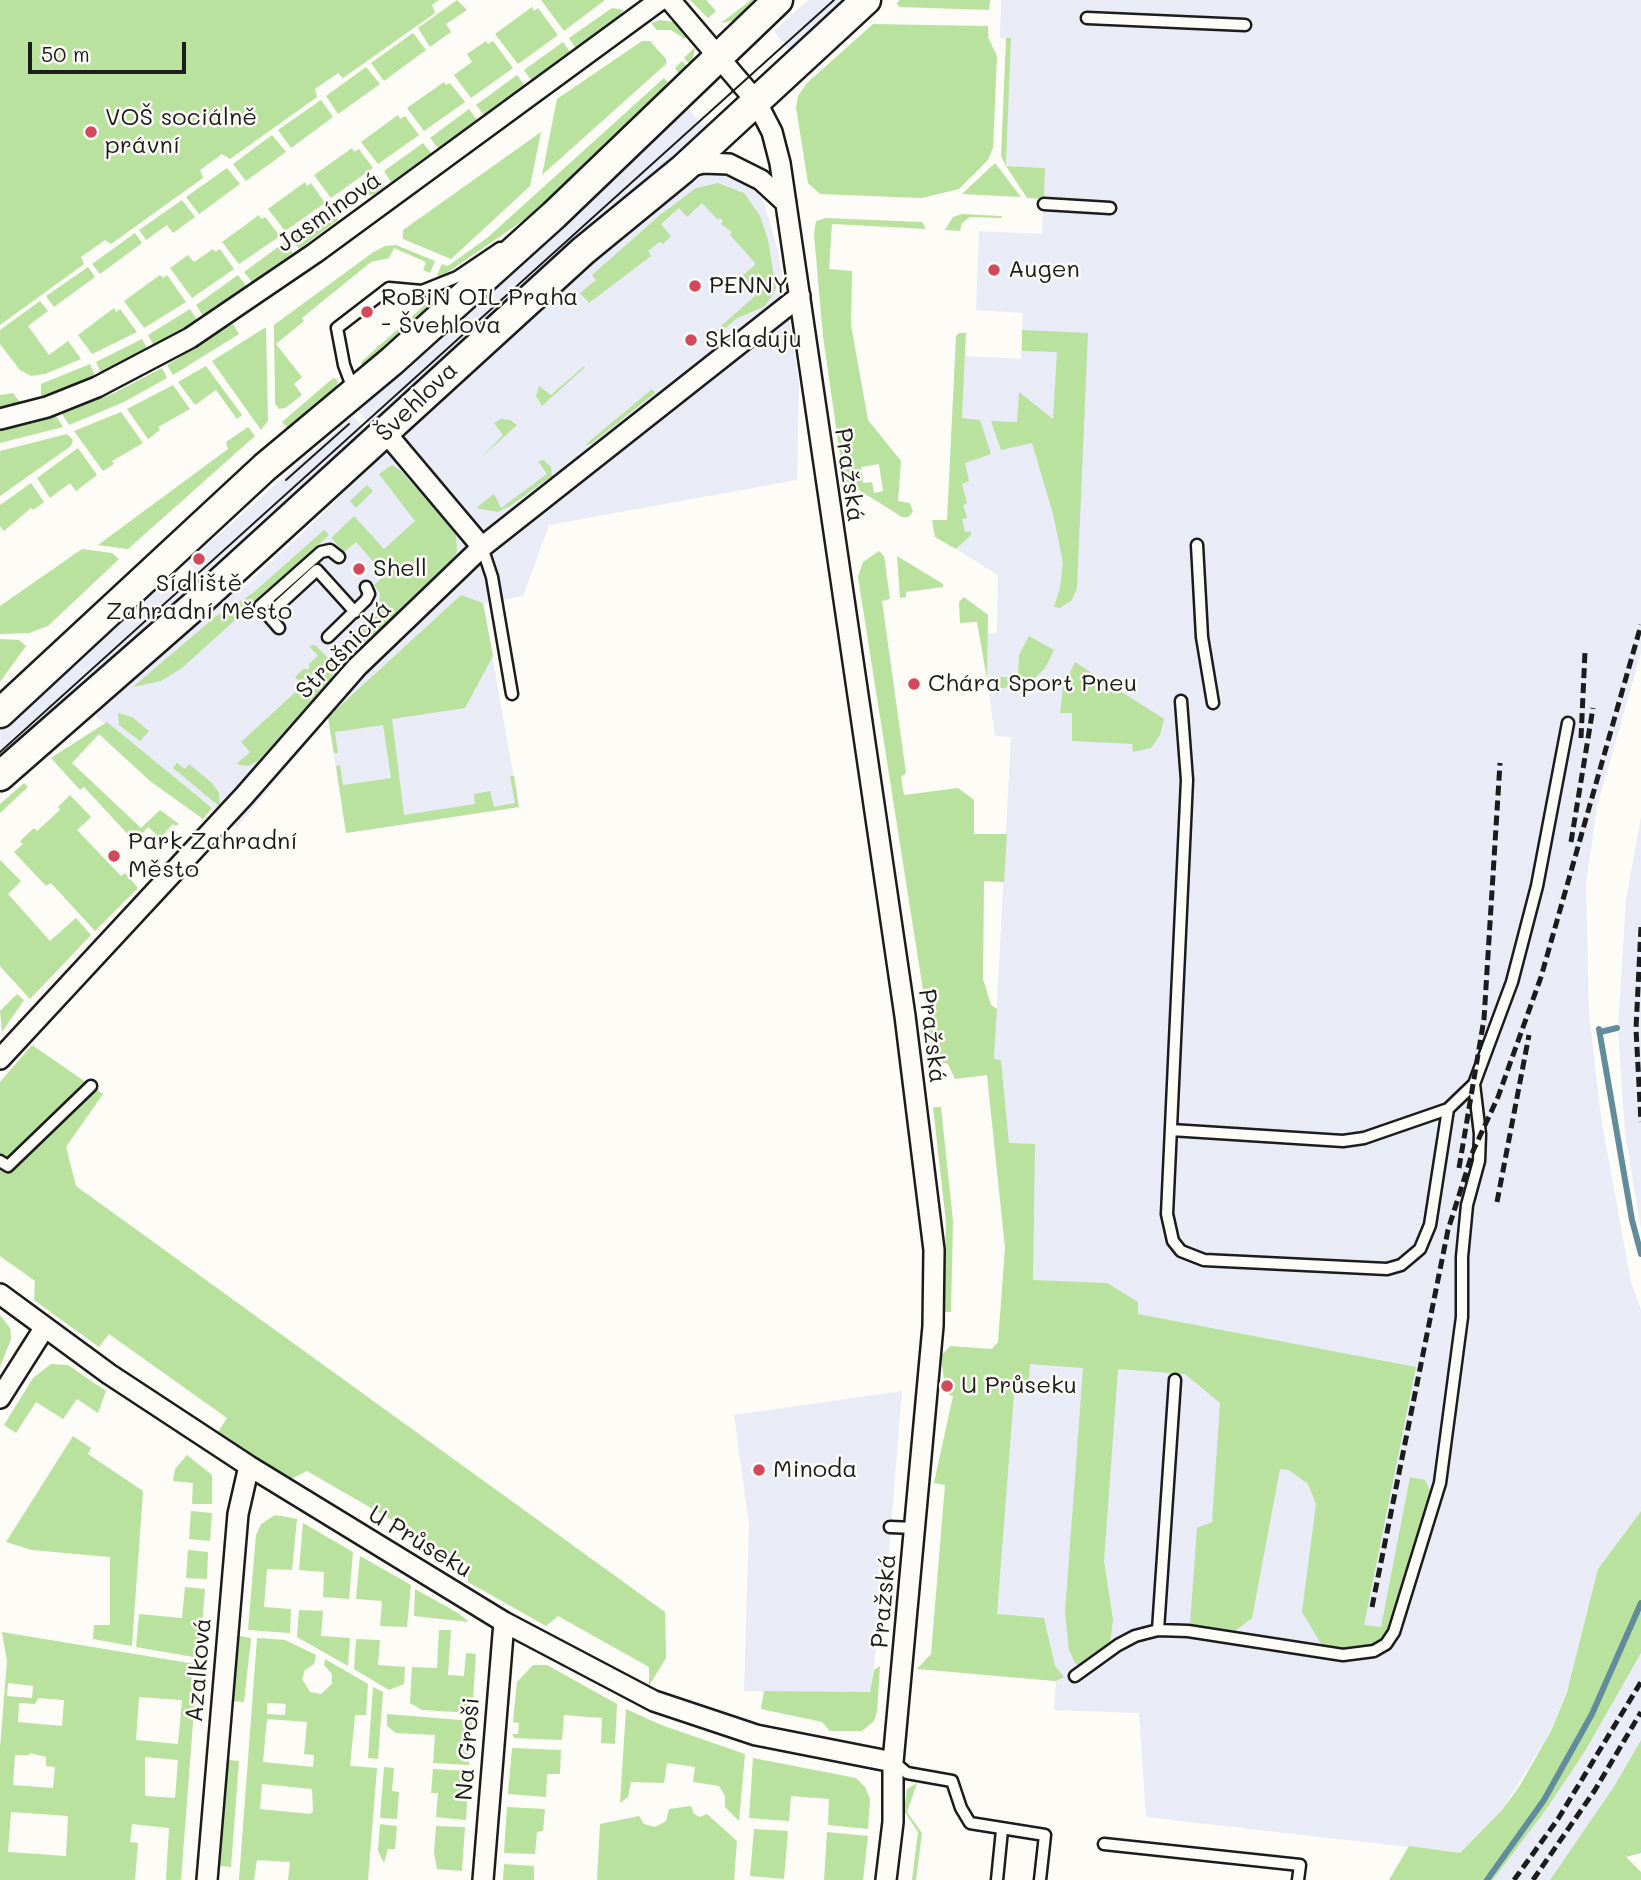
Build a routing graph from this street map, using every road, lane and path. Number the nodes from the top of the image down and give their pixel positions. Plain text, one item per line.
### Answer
1 (660, 0) edge
2 (670, 0) edge
3 (778, 0) edge
4 (866, 0) edge
5 (1087, 18) dead end
6 (1245, 25) dead end
7 (719, 56) junction
8 (756, 101) junction
9 (683, 169) junction
10 (786, 203) junction
11 (1044, 204) dead end
12 (1110, 208) dead end
13 (554, 215) junction
14 (800, 296) junction
15 (354, 390) junction
16 (0, 419) edge
17 (386, 433) junction
18 (1197, 545) dead end
19 (482, 547) junction
20 (339, 557) dead end
21 (366, 587) dead end
22 (355, 612) junction
23 (268, 615) junction
24 (279, 628) dead end
25 (328, 637) dead end
26 (512, 694) dead end
27 (1181, 701) dead end
28 (1213, 703) dead end
29 (0, 713) edge
30 (1568, 723) dead end
31 (0, 776) edge
32 (0, 1059) edge
33 (1474, 1084) junction
34 (91, 1086) dead end
35 (1448, 1109) junction
36 (1171, 1130) junction
37 (0, 1161) edge
38 (0, 1294) edge
39 (45, 1327) junction
40 (1175, 1380) dead end
41 (0, 1398) edge
42 (249, 1466) junction
43 (890, 1527) dead end
44 (915, 1528) junction
45 (503, 1622) junction
46 (1158, 1630) junction
47 (1075, 1676) dead end
48 (893, 1762) junction
49 (1002, 1830) junction
50 (1104, 1844) dead end
51 (207, 1880) edge
52 (483, 1880) edge
53 (886, 1880) edge
54 (997, 1880) edge
55 (1040, 1880) edge
56 (1298, 1880) edge

1 - 16 street, Jasmínová
2 - 7 street, Pražská
3 - 7 main road, Švehlova
4 - 8 main road, Švehlova
5 - 6 lane
7 - 8 street, Pražská
7 - 13 main road, Švehlova
8 - 9 main road, Švehlova
8 - 10 street, Pražská
9 - 10 street
9 - 17 main road, Švehlova
10 - 14 street, Pražská
11 - 12 lane
13 - 15 main road, Švehlova
13 - 15 lane
14 - 19 street, Strašnická
14 - 44 street, Pražská
15 - 29 main road, Švehlova
17 - 19 street
17 - 31 main road, Švehlova
18 - 28 lane
19 - 26 lane
19 - 32 street, Strašnická
20 - 23 lane
21 - 22 lane
22 - 23 lane
22 - 25 lane
23 - 24 lane
27 - 36 lane
30 - 33 lane
33 - 35 lane
33 - 46 lane
34 - 37 lane
35 - 36 lane
35 - 36 lane
38 - 39 street, U Průseku
39 - 41 street
39 - 42 street, U Průseku
40 - 46 lane
42 - 45 street, U Průseku
42 - 51 street, Azalková
43 - 44 lane
44 - 48 street, Pražská
45 - 48 street, U Průseku
45 - 52 street, Na Groši
46 - 47 lane
48 - 49 lane
48 - 53 street, Pražská
49 - 54 lane
49 - 55 lane
50 - 56 lane

